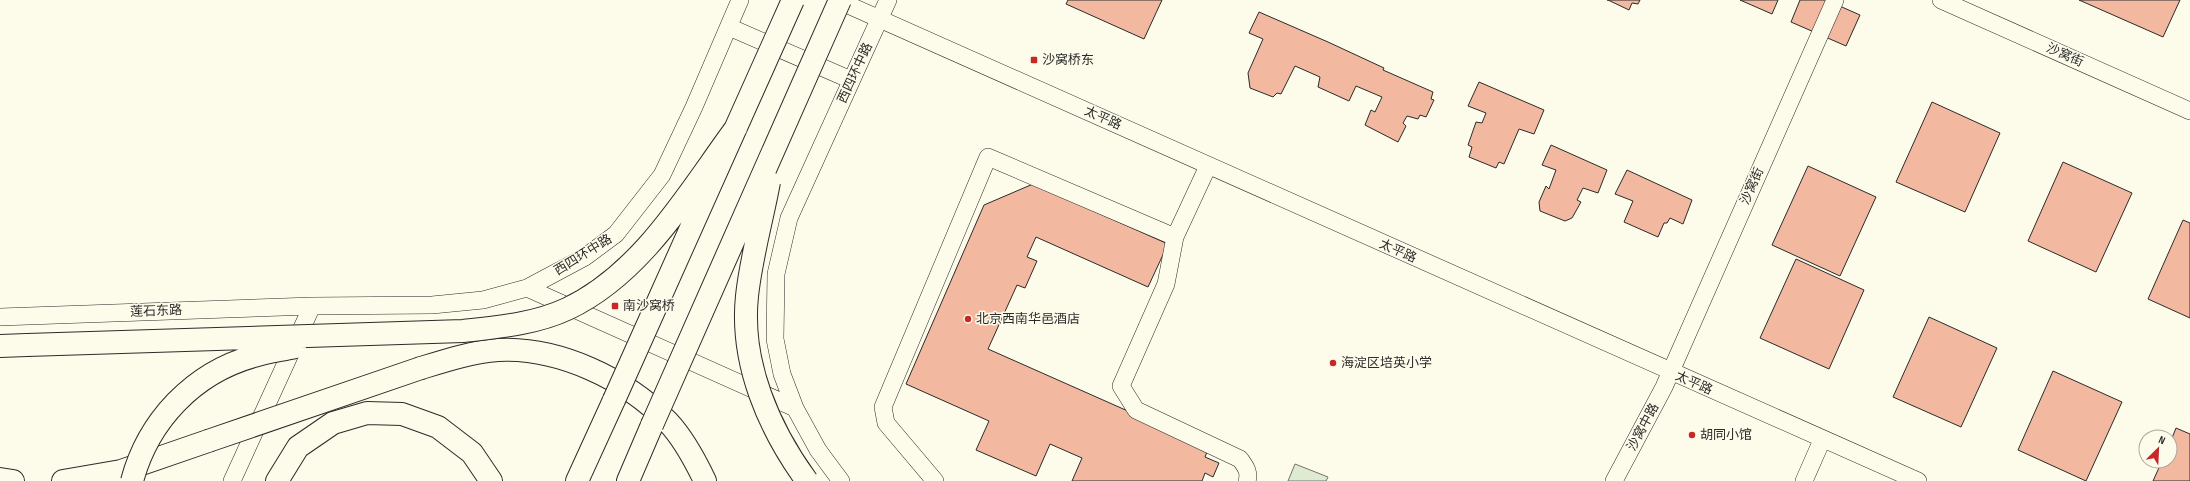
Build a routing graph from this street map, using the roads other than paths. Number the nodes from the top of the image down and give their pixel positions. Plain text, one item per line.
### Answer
1 (740, 0) edge
2 (793, 0) edge
3 (838, 0) edge
4 (888, 0) edge
5 (1835, 0) edge
6 (1941, 0) edge
7 (880, 19) junction
8 (729, 27) junction
9 (851, 80) junction
10 (2190, 111) edge
11 (736, 128) junction
12 (776, 144) junction
13 (1208, 166) junction
14 (1175, 236) junction
15 (527, 288) junction
16 (312, 306) junction
17 (0, 317) edge
18 (349, 335) junction
19 (0, 346) edge
20 (1670, 372) junction
21 (795, 408) junction
22 (1822, 440) junction
23 (0, 479) edge
24 (13, 481) edge
25 (63, 481) edge
26 (132, 481) edge
27 (232, 481) edge
28 (277, 481) edge
29 (491, 481) edge
30 (577, 481) edge
31 (628, 481) edge
32 (705, 481) edge
33 (807, 481) edge
34 (841, 481) edge
35 (935, 481) edge
36 (1247, 481) edge
37 (1614, 481) edge
38 (1804, 481) edge
39 (1918, 481) edge

1 - 8 street, 西四环中路
2 - 11 highway, bridge
3 - 7 street, 太平路
3 - 12 highway, bridge
4 - 7 street, 西四环中路
5 - 20 street, 沙窝街
6 - 10 street, 沙窝街
7 - 9 street, 西四环中路
7 - 13 street, 太平路
8 - 9 street
8 - 15 street, 西四环中路
9 - 21 street, 西四环中路
11 - 18 highway, bridge
11 - 30 highway, bridge
12 - 31 highway, bridge
12 - 33 highway, bridge
13 - 14 street
13 - 20 street, 太平路
14 - 35 street
14 - 36 street
15 - 16 street, 西四环中路
15 - 21 street
16 - 17 street, 莲石东路
16 - 27 street
18 - 19 highway, bridge
18 - 26 highway, bridge
20 - 22 street, 太平路
20 - 37 street, 沙窝中路
21 - 34 street, 西四环中路
22 - 38 street
22 - 39 street, 太平路
23 - 24 highway
25 - 32 highway, bridge
28 - 29 highway

